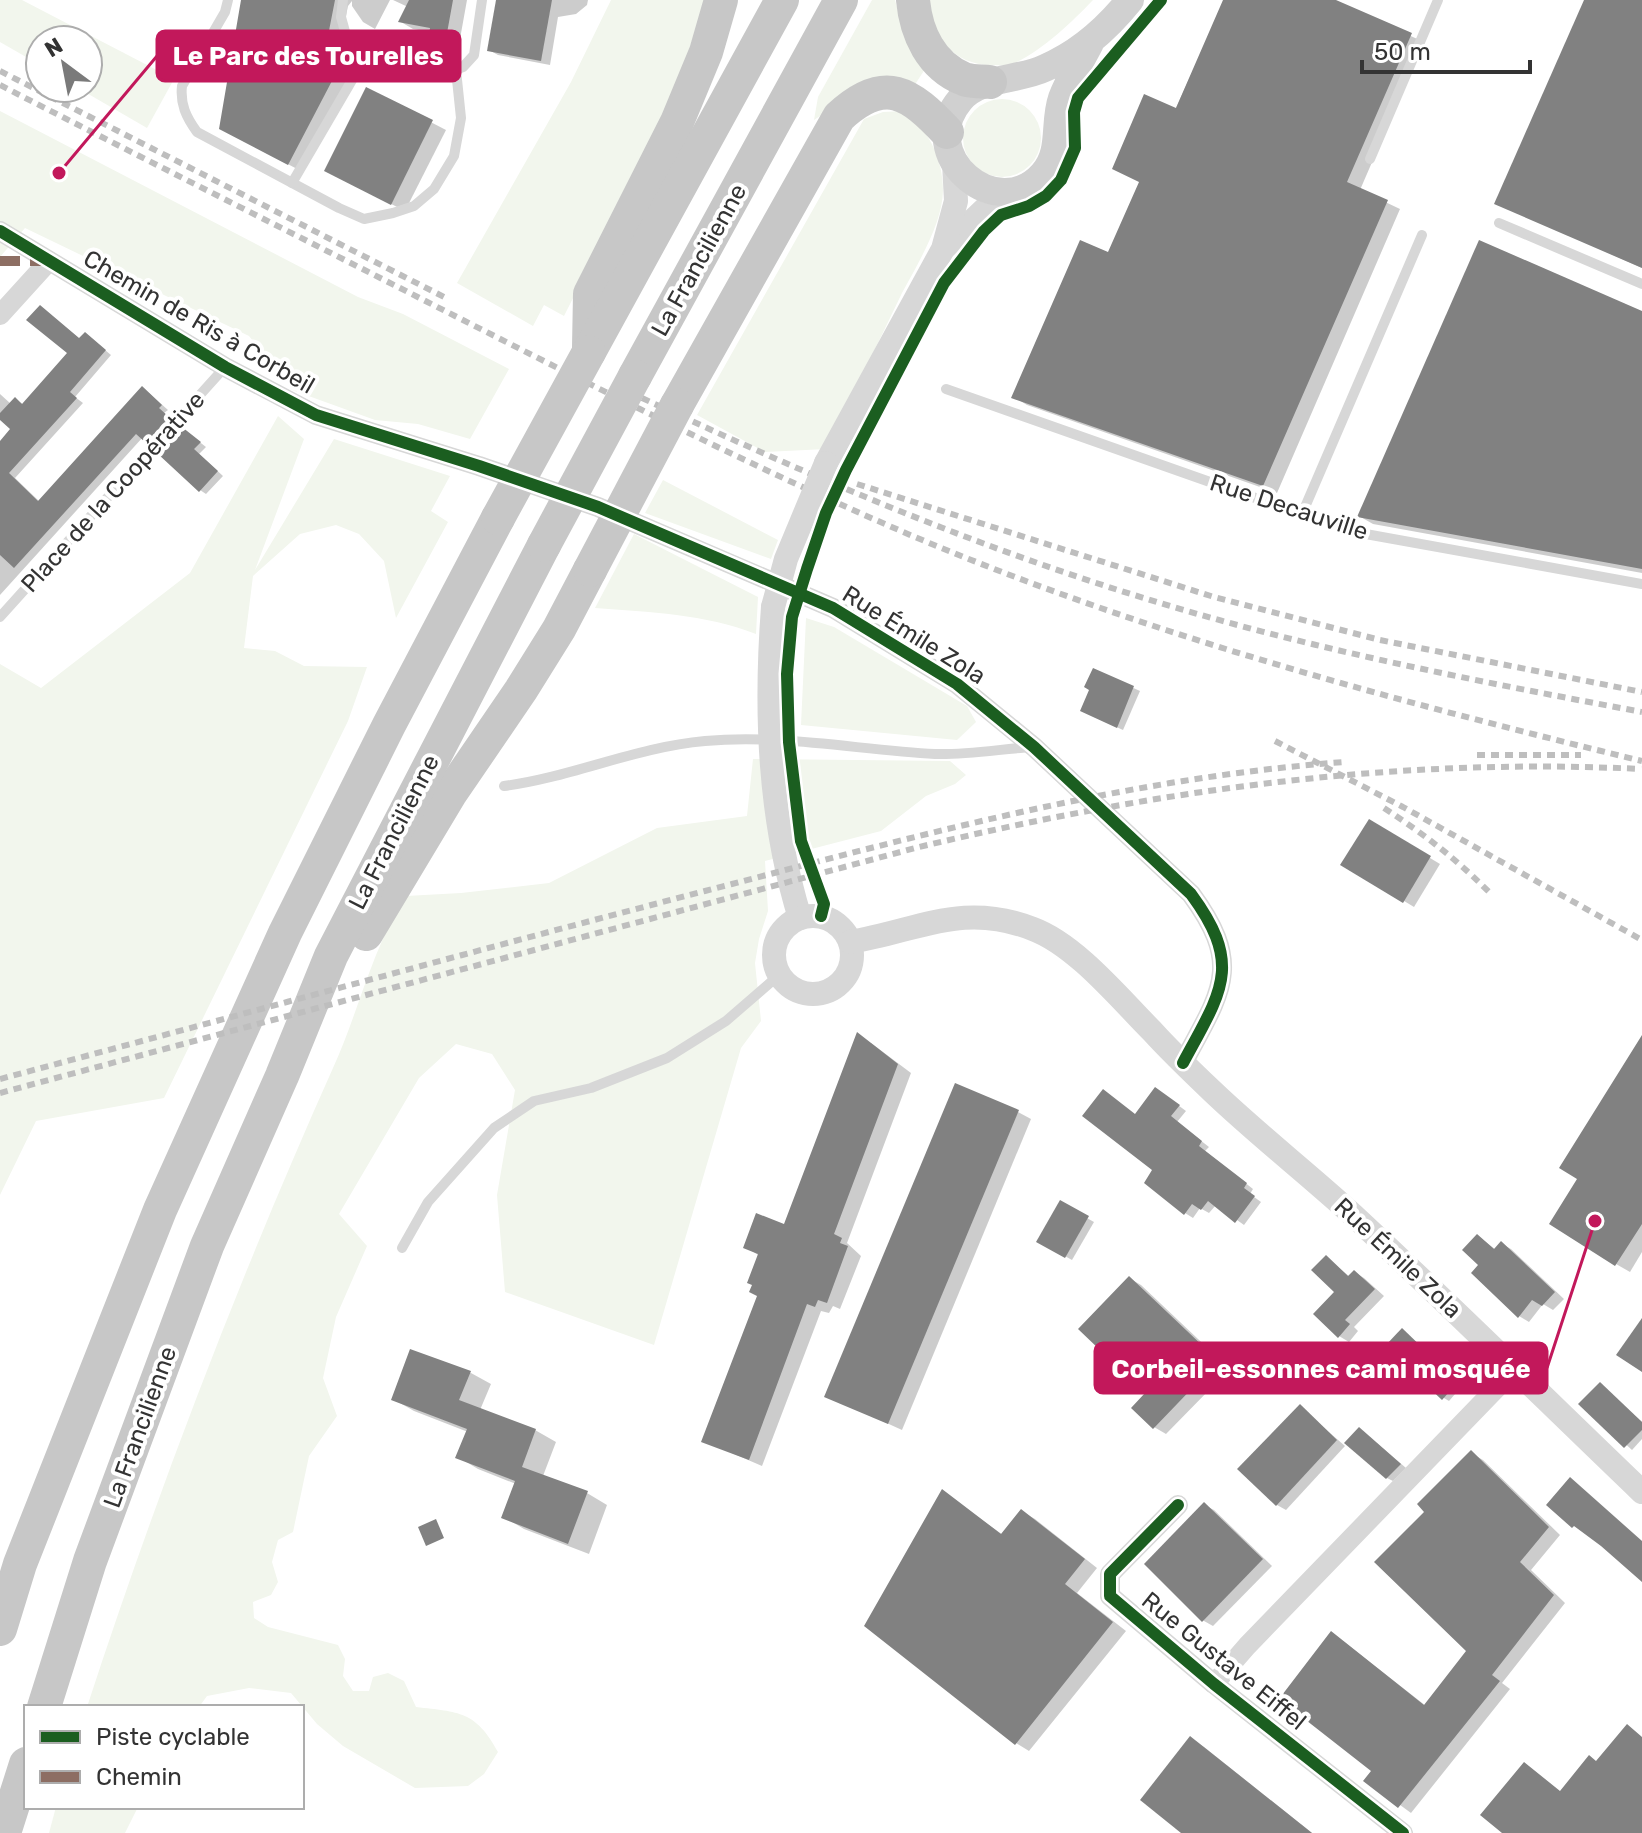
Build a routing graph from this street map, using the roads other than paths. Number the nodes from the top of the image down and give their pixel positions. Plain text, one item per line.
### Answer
1 (228, 0) edge
2 (343, 0) edge
3 (482, 0) edge
4 (721, 0) edge
5 (782, 0) edge
6 (841, 0) edge
7 (913, 0) edge
8 (1130, 0) edge
9 (1438, 0) edge
10 (1090, 43) junction
11 (369, 51) junction
12 (456, 70) junction
13 (998, 81) junction
14 (1058, 127) junction
15 (950, 148) junction
16 (1370, 159) dead end
17 (292, 183) junction
18 (1010, 191) junction
19 (1499, 223) dead end
20 (0, 231) edge
21 (1422, 235) dead end
22 (943, 249) junction
23 (49, 261) junction
24 (1642, 284) edge
25 (0, 315) edge
26 (589, 352) junction
27 (225, 367) junction
28 (946, 389) dead end
29 (383, 435) joint
30 (1302, 514) junction
31 (1642, 584) edge
32 (0, 617) edge
33 (769, 741) junction
34 (1034, 747) junction
35 (504, 786) dead end
36 (800, 918) junction
37 (850, 942) junction
38 (779, 975) junction
39 (1183, 1063) junction
40 (282, 1076) junction
41 (402, 1248) dead end
42 (1514, 1370) junction
43 (1642, 1492) edge
44 (1178, 1505) dead end
45 (0, 1629) edge
46 (1214, 1684) junction
47 (45, 1705) edge
48 (24, 1770) edge
49 (4, 1833) edge
50 (1403, 1833) edge

1 - 17 lane
2 - 11 lane
3 - 12 lane
4 - 26 highway
5 - 26 highway
6 - 40 highway, La Francilienne, bridge
7 - 13 highway
8 - 10 main road
9 - 16 lane
10 - 13 main road
10 - 14 main road
11 - 12 lane
11 - 17 lane
12 - 17 lane
13 - 14 main road
13 - 15 main road
14 - 18 main road
15 - 18 main road
15 - 22 street
15 - 40 highway, bridge
18 - 22 street
19 - 24 lane
20 - 23 street, Chemin de Ris à Corbeil
21 - 30 lane
22 - 33 street, bridge
23 - 25 street
23 - 27 street, Chemin de Ris à Corbeil
26 - 45 highway, bridge
27 - 29 street, Chemin de Ris à Corbeil
27 - 32 lane, Place de la Coopérative
28 - 30 lane, Rue Decauville
29 - 34 street, Rue Émile Zola
30 - 31 lane, Rue Decauville
33 - 34 lane
33 - 35 lane
33 - 36 street
34 - 39 street, Rue Émile Zola
36 - 37 street
36 - 38 street
37 - 38 street
37 - 39 street, Rue Émile Zola
38 - 41 lane
39 - 42 street, Rue Émile Zola
40 - 47 highway, La Francilienne
42 - 43 street, Rue Émile Zola
42 - 46 street, Rue Gustave Eiffel
44 - 46 street, Rue Gustave Eiffel
46 - 50 street, Rue Gustave Eiffel
48 - 49 highway

